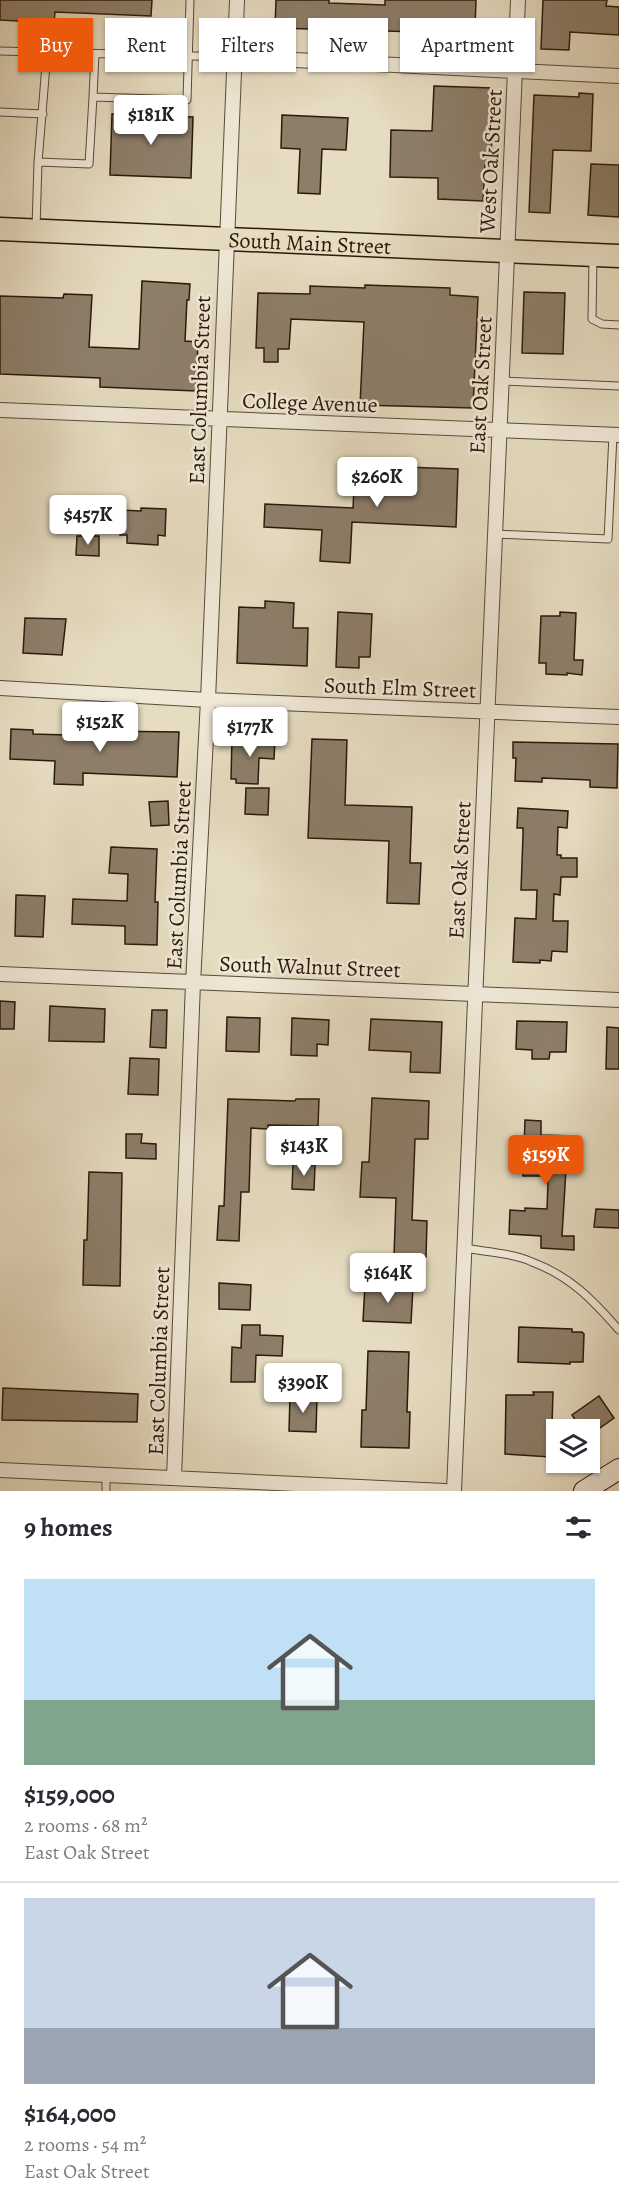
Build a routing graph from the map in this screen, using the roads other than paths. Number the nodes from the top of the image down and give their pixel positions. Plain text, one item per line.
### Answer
1 (190, 0) edge
2 (237, 0) edge
3 (518, 0) edge
4 (236, 18) edge
5 (517, 18) edge
6 (0, 51) edge
7 (18, 52) edge
8 (95, 54) joint
9 (188, 56) junction
10 (199, 56) edge
11 (296, 60) edge
12 (400, 65) edge
13 (535, 71) edge
14 (46, 72) edge
15 (233, 72) edge
16 (515, 72) edge
17 (619, 76) edge
18 (93, 97) junction
19 (0, 112) edge
20 (43, 114) junction
21 (38, 162) junction
22 (0, 229) edge
23 (36, 230) junction
24 (226, 238) junction
25 (507, 252) junction
26 (593, 255) junction
27 (619, 256) edge
28 (619, 325) edge
29 (500, 381) junction
30 (619, 386) edge
31 (0, 410) edge
32 (218, 420) junction
33 (498, 431) junction
34 (616, 435) edge
35 (495, 534) junction
36 (0, 688) edge
37 (208, 700) junction
38 (487, 712) junction
39 (619, 717) edge
40 (0, 974) edge
41 (193, 983) junction
42 (475, 993) junction
43 (619, 1000) edge
44 (464, 1248) junction
45 (619, 1330) edge
46 (619, 1469) edge
47 (0, 1470) edge
48 (106, 1475) junction
49 (174, 1478) junction
50 (268, 1487) edge
51 (106, 1491) edge
52 (445, 1491) edge
53 (454, 1491) edge
54 (584, 1491) edge

1 - 9 lane
2 - 4 street, East Columbia Street
3 - 5 street, West Oak Street
6 - 7 lane
8 - 9 lane
8 - 18 lane
9 - 10 lane
9 - 18 lane
11 - 12 street
13 - 17 street
14 - 20 lane
15 - 24 street, East Columbia Street
16 - 25 street, West Oak Street
18 - 21 lane
19 - 20 lane
20 - 21 lane
21 - 23 lane
22 - 23 main road, South Main Street
23 - 24 main road, South Main Street
24 - 25 main road, South Main Street
24 - 32 street, East Columbia Street
25 - 26 main road, South Main Street
25 - 29 street, East Oak Street
26 - 27 main road, South Main Street
26 - 28 lane
29 - 30 lane
29 - 33 street, East Oak Street
31 - 32 street, College Avenue
32 - 33 street, College Avenue
32 - 37 street, East Columbia Street
33 - 34 street, College Avenue
33 - 35 street, East Oak Street
34 - 35 lane
35 - 38 street, East Oak Street
36 - 37 street, South Elm Street
37 - 38 street, South Elm Street
37 - 41 street, East Columbia Street
38 - 39 street, South Elm Street
38 - 42 street, East Oak Street
40 - 41 street, South Walnut Street
41 - 42 street, South Walnut Street
41 - 49 street, East Columbia Street
42 - 43 street, South Walnut Street
42 - 44 street, East Oak Street
44 - 45 lane
44 - 53 street, East Oak Street
46 - 54 street
47 - 48 street
48 - 49 street
48 - 51 lane
49 - 50 street
50 - 52 street

